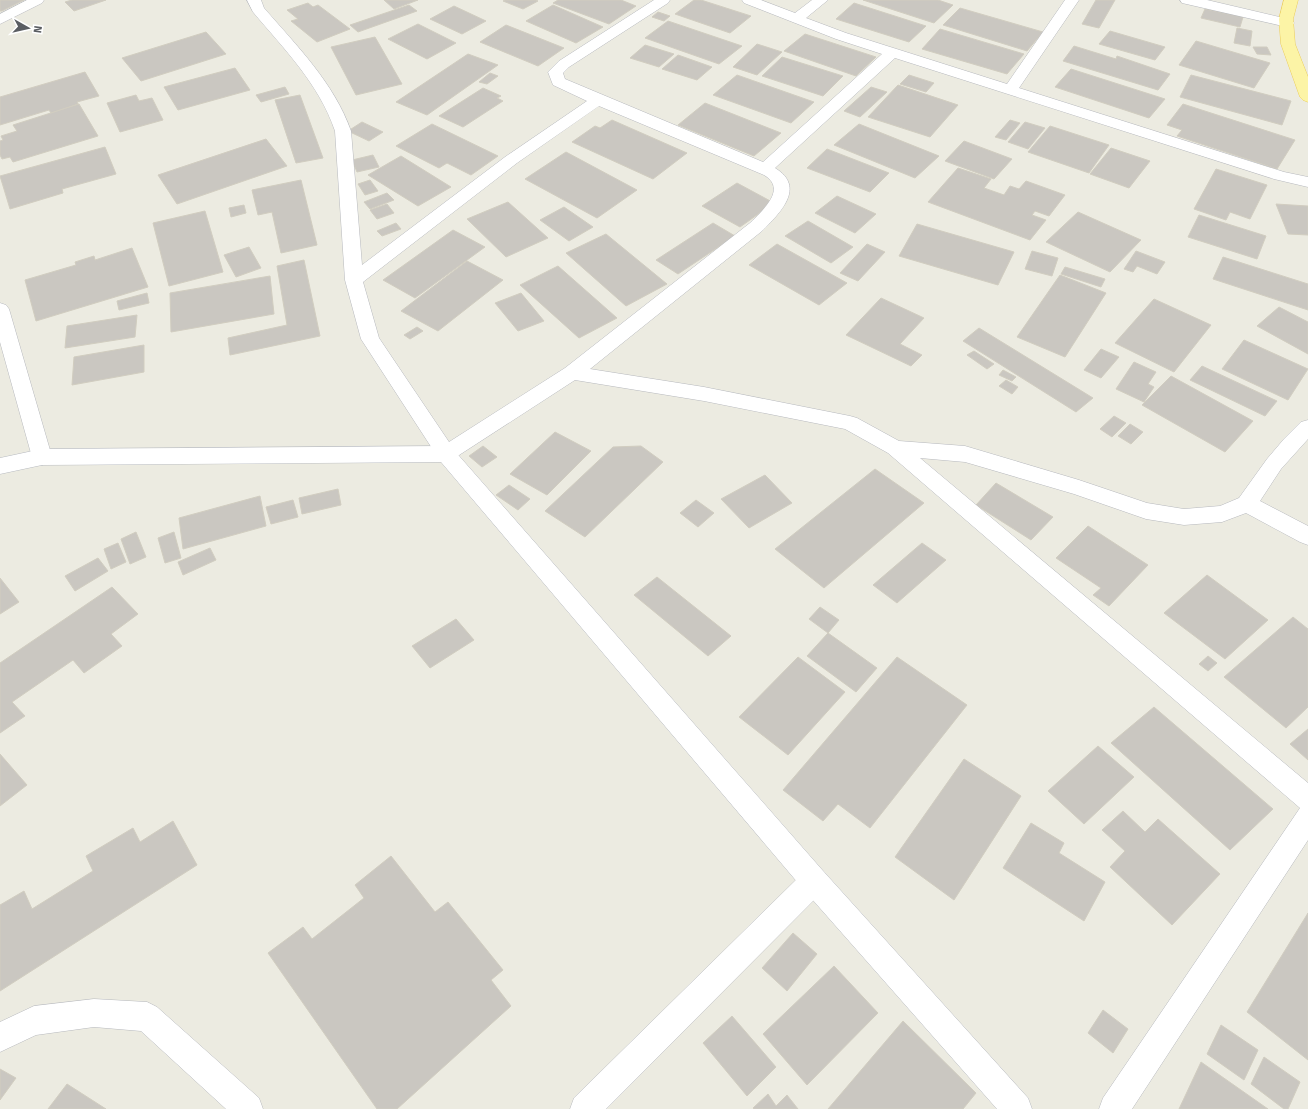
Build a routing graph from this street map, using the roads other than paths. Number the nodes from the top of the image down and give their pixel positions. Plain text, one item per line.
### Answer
1 (37, 0) edge
2 (254, 0) edge
3 (663, 0) edge
4 (749, 0) edge
5 (821, 0) edge
6 (1072, 0) edge
7 (1187, 0) edge
8 (1291, 0) edge
9 (797, 18) junction
10 (0, 20) edge
11 (1287, 23) junction
12 (893, 52) junction
13 (1305, 80) edge
14 (1011, 89) junction
15 (1308, 97) edge
16 (598, 100) junction
17 (765, 169) junction
18 (1308, 182) edge
19 (354, 280) junction
20 (0, 309) edge
21 (572, 373) junction
22 (1308, 427) edge
23 (895, 448) junction
24 (446, 454) junction
25 (42, 458) junction
26 (0, 466) edge
27 (1247, 504) junction
28 (1308, 536) edge
29 (1308, 799) edge
30 (1308, 817) edge
31 (814, 881) junction
32 (0, 1037) edge
33 (248, 1109) edge
34 (585, 1109) edge
35 (1017, 1109) edge
36 (1114, 1109) edge

1 - 10 street
2 - 19 street
3 - 16 street
4 - 9 street
5 - 9 street
6 - 14 street
7 - 11 street
8 - 11 main road
9 - 12 street
11 - 13 main road
12 - 14 street
12 - 17 street
13 - 15 main road
14 - 18 street
16 - 17 street
16 - 19 street
17 - 21 street
19 - 24 street
20 - 25 street
21 - 23 street
21 - 24 street
22 - 27 street
23 - 27 street
23 - 29 street
24 - 25 street
24 - 31 street
25 - 26 street
27 - 28 street
30 - 36 street
31 - 34 street
31 - 35 street
32 - 33 street

